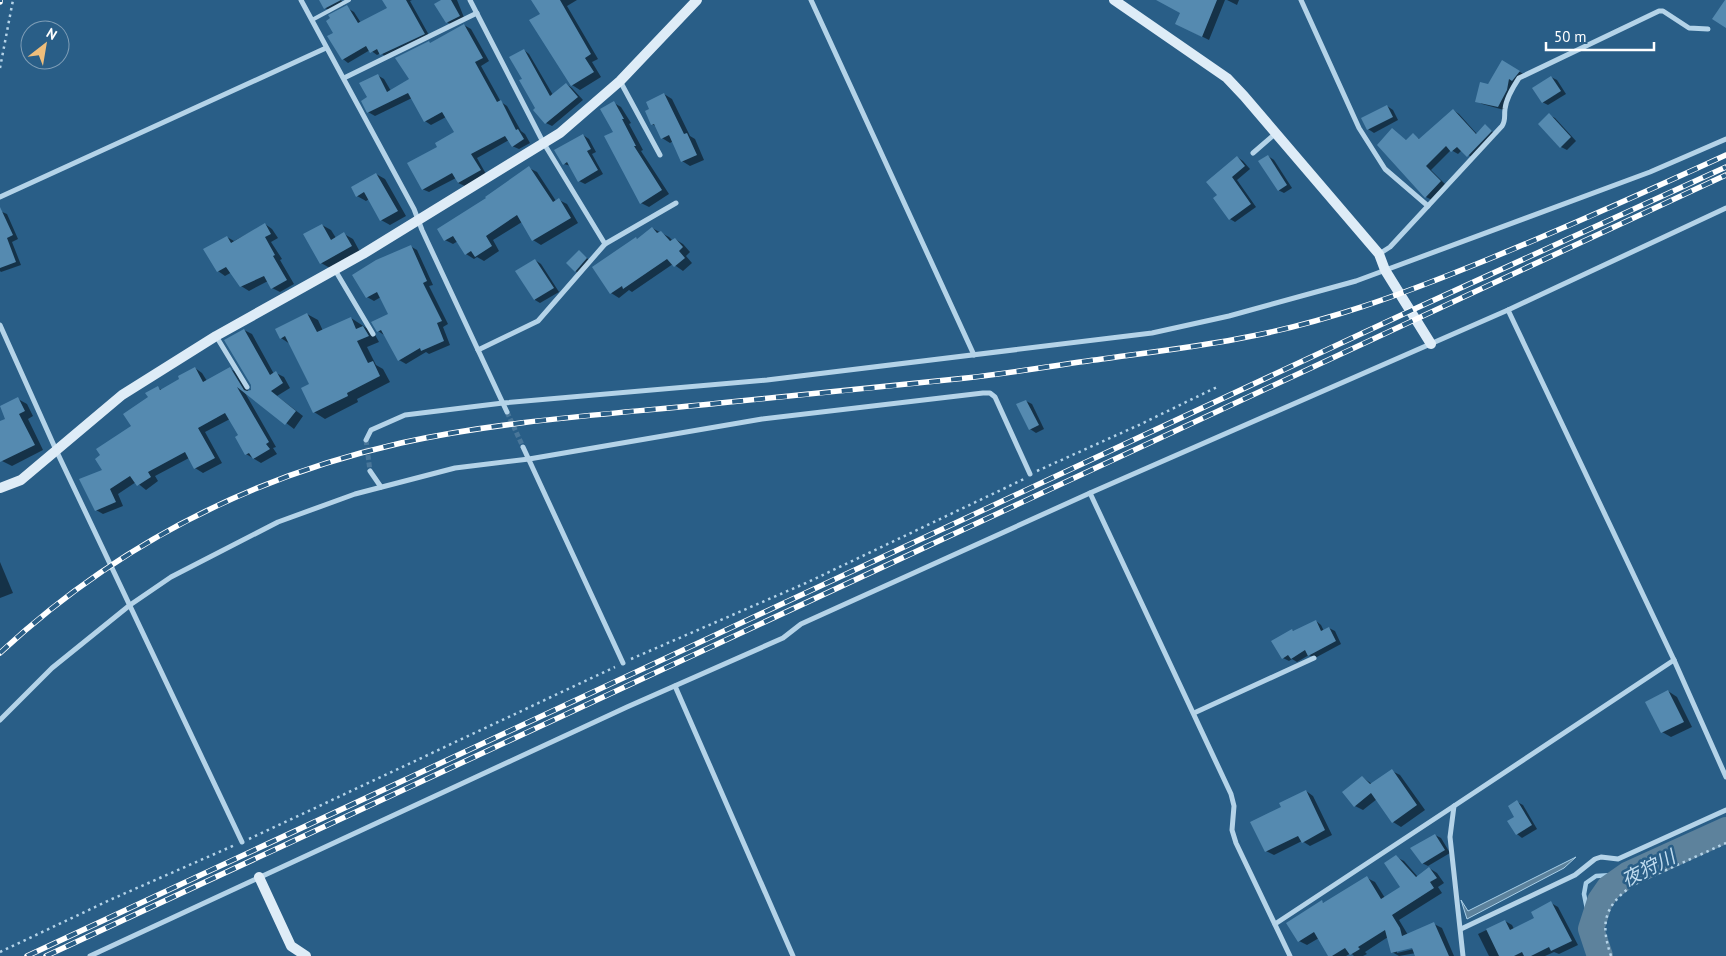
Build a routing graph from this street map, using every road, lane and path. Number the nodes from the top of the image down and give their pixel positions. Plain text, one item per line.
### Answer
1 (13, 0) edge
2 (301, 0) edge
3 (349, 0) edge
4 (470, 0) edge
5 (697, 0) edge
6 (811, 0) edge
7 (1114, 0) edge
8 (1301, 0) edge
9 (477, 13) junction
10 (312, 20) junction
11 (1708, 29) dead end
12 (326, 48) junction
13 (0, 68) edge
14 (344, 78) junction
15 (620, 80) junction
16 (1276, 132) junction
17 (1726, 139) edge
18 (544, 142) junction
19 (1254, 153) dead end
20 (660, 155) dead end
21 (0, 197) edge
22 (676, 203) dead end
23 (1428, 206) junction
24 (1726, 208) edge
25 (419, 220) junction
26 (605, 244) junction
27 (1378, 254) junction
28 (335, 270) junction
29 (1385, 270) junction
30 (1508, 310) junction
31 (0, 326) edge
32 (373, 334) dead end
33 (216, 336) junction
34 (1431, 344) junction
35 (478, 350) junction
36 (974, 355) junction
37 (247, 387) dead end
38 (1217, 387) dead end
39 (503, 403) junction
40 (507, 412) tunnel mouth
41 (366, 440) dead end
42 (523, 447) tunnel mouth
43 (56, 450) junction
44 (529, 459) junction
45 (370, 471) tunnel mouth
46 (1030, 474) junction
47 (381, 487) junction
48 (0, 488) edge
49 (1090, 493) junction
50 (130, 605) junction
51 (1314, 658) dead end
52 (1674, 660) junction
53 (623, 663) junction
54 (675, 686) junction
55 (1194, 713) junction
56 (0, 720) edge
57 (1726, 777) edge
58 (1454, 806) junction
59 (1726, 810) edge
60 (242, 842) junction
61 (1726, 843) edge
62 (259, 877) junction
63 (1275, 924) junction
64 (1461, 929) junction
65 (0, 952) edge
66 (90, 956) edge
67 (306, 956) edge
68 (793, 956) edge
69 (1290, 956) edge
70 (1463, 956) edge
71 (1611, 956) edge

1 - 13 path
2 - 10 street
3 - 10 lane
4 - 9 street
5 - 15 street
6 - 36 street
7 - 16 street
8 - 23 street
9 - 14 street
9 - 18 street
10 - 12 street
11 - 23 street
12 - 14 street
12 - 21 street
14 - 25 street
15 - 18 street
15 - 20 street
16 - 19 street
16 - 27 street
17 - 29 street
18 - 25 street
18 - 26 street
22 - 26 street
23 - 27 street
24 - 30 street
25 - 28 street
25 - 35 street
26 - 35 street
27 - 29 street
28 - 32 street
28 - 33 street
29 - 34 street
29 - 36 street
30 - 34 street
30 - 52 street
31 - 43 street
33 - 37 street
33 - 43 street
34 - 49 street
35 - 39 street
36 - 39 street
38 - 46 path
39 - 40 street
39 - 41 street
42 - 44 street
43 - 48 street
43 - 50 street
44 - 46 street
44 - 47 street
44 - 53 street
45 - 47 street
46 - 53 path
47 - 50 street
49 - 54 street
49 - 55 street
50 - 56 street
50 - 60 street
51 - 55 street
52 - 57 street
52 - 58 street
53 - 60 path
54 - 62 street
54 - 68 street
55 - 63 street
58 - 63 street
58 - 64 street
59 - 64 street
60 - 65 path
61 - 71 path
62 - 66 street
62 - 67 street
63 - 69 street
64 - 70 street

